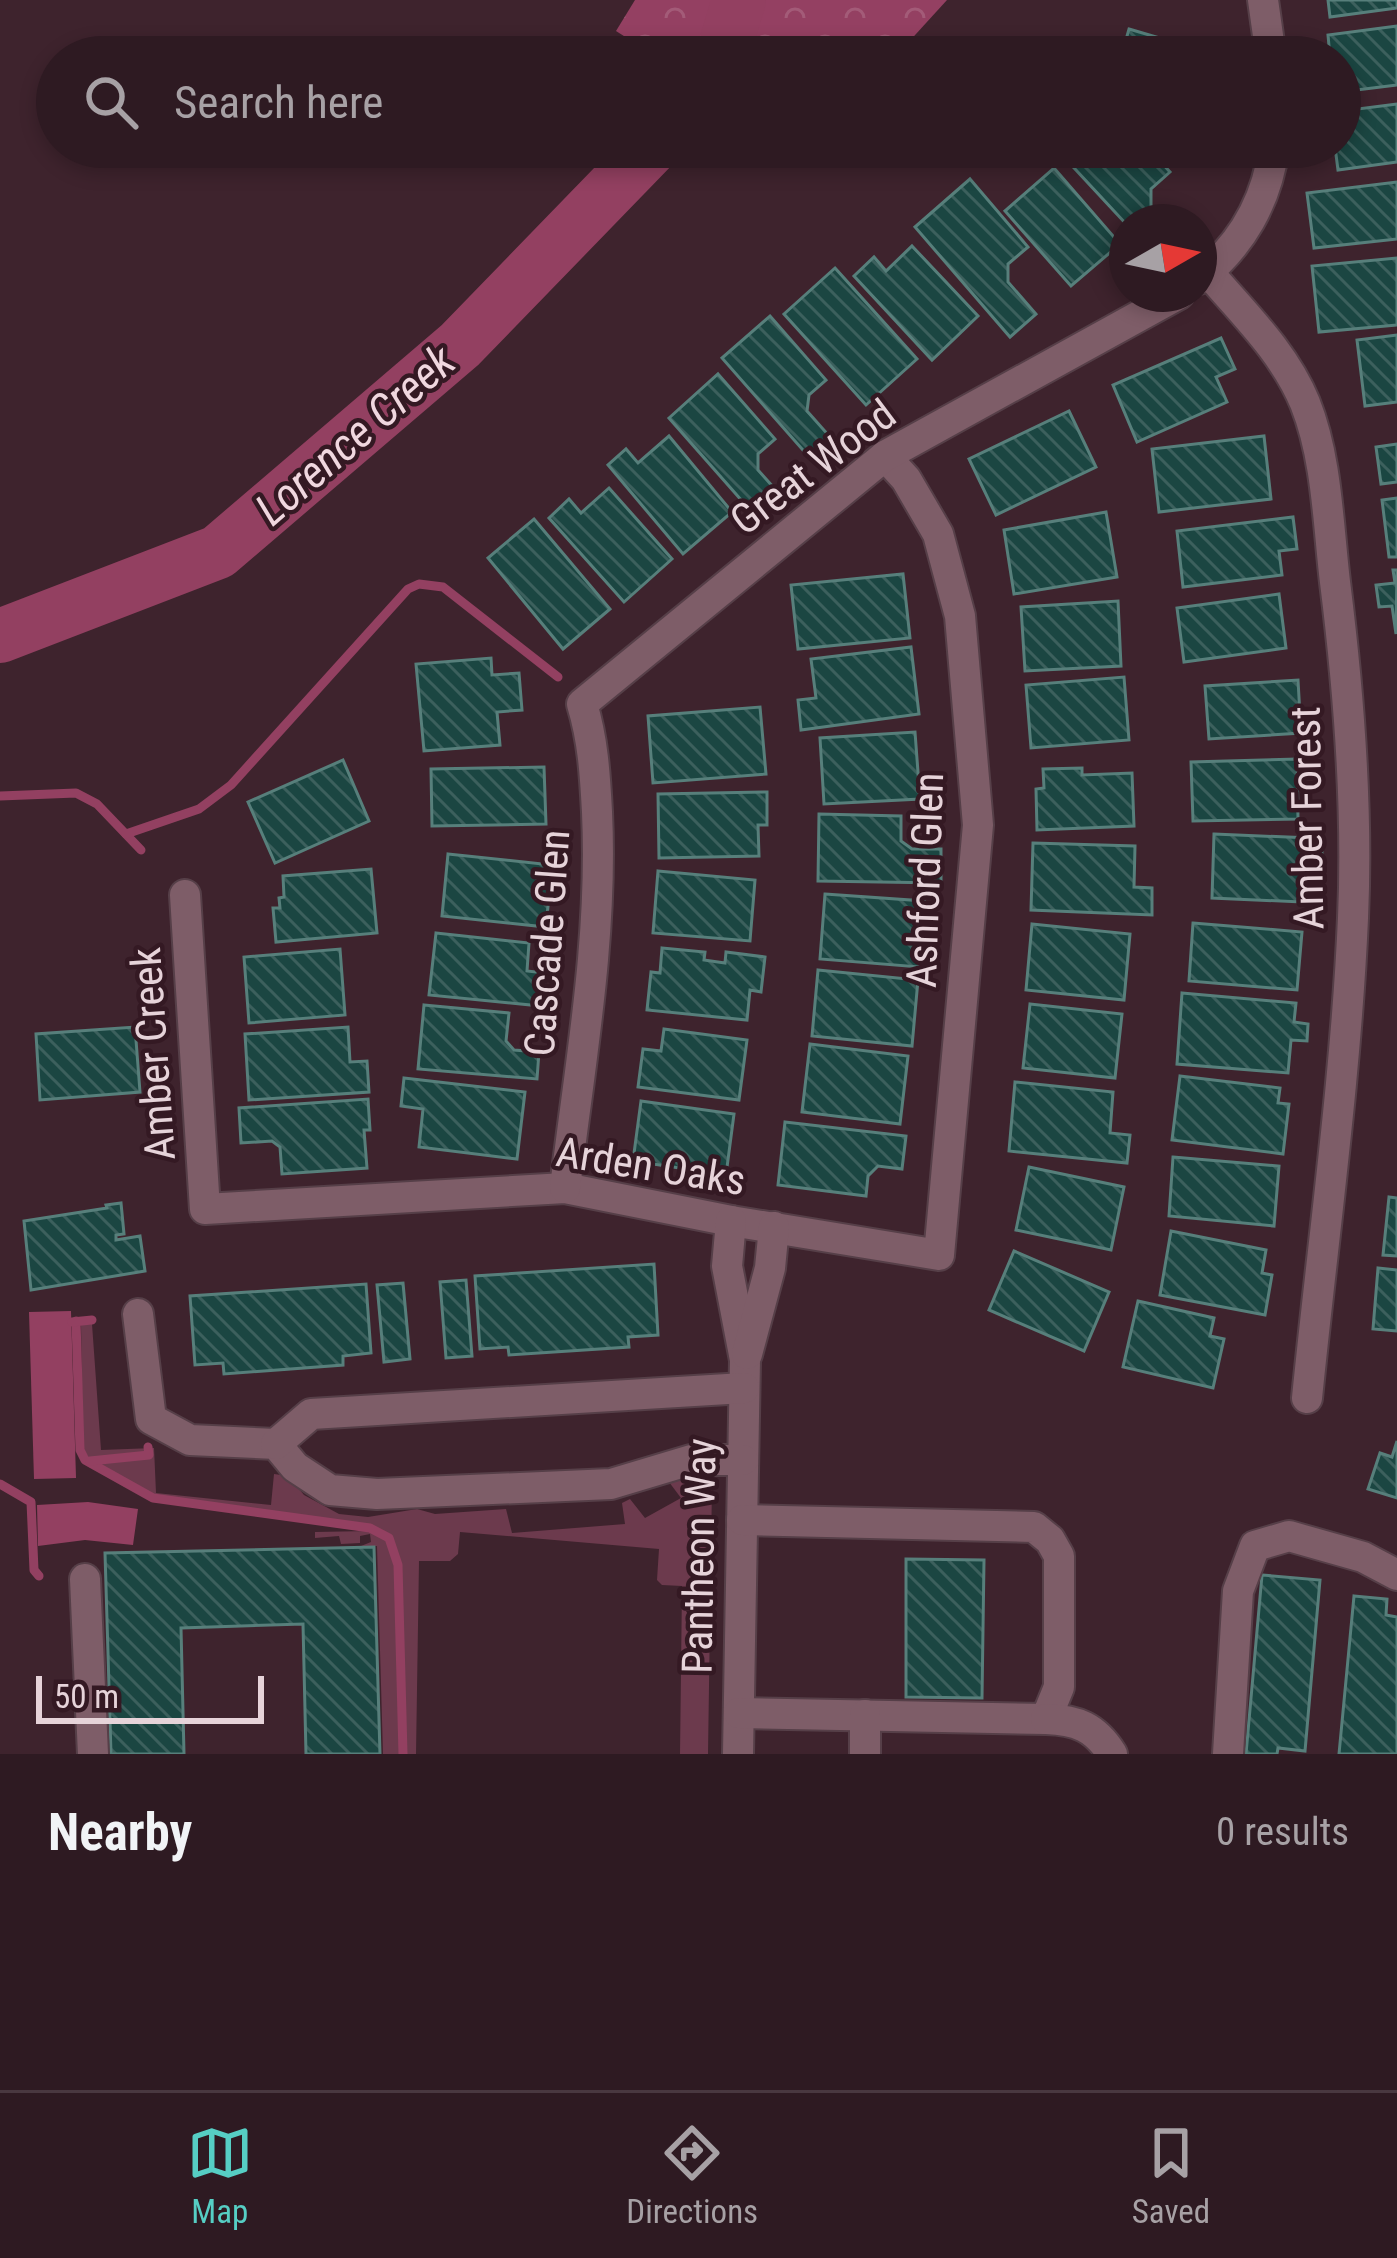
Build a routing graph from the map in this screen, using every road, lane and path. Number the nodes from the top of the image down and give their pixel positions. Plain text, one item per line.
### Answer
1 (1263, 0) edge
2 (1268, 36) edge
3 (1270, 168) edge
4 (1217, 262) edge
5 (1217, 290) edge
6 (1146, 312) edge
7 (885, 456) junction
8 (583, 704) joint
9 (185, 895) dead end
10 (565, 1188) junction
11 (205, 1209) joint
12 (731, 1221) junction
13 (774, 1227) junction
14 (939, 1255) joint
15 (138, 1314) dead end
16 (745, 1374) junction
17 (1307, 1398) dead end
18 (276, 1444) junction
19 (743, 1460) junction
20 (742, 1520) junction
21 (1397, 1575) edge
22 (85, 1579) dead end
23 (739, 1713) junction
24 (865, 1715) junction
25 (1046, 1719) junction
26 (93, 1754) edge
27 (738, 1754) edge
28 (865, 1754) edge
29 (1112, 1754) edge
30 (1228, 1754) edge

1 - 2 street
3 - 4 street
5 - 17 street, Amber Forest
6 - 7 street, Great Wood
7 - 8 street, Great Wood
7 - 14 street, Ashford Glen
8 - 10 street, Cascade Glen
9 - 11 street, Amber Creek
10 - 11 street, Arden Oaks
10 - 12 street, Arden Oaks
12 - 13 street, Arden Oaks
12 - 16 street, Pantheon Way
13 - 14 street, Arden Oaks
13 - 16 street, Pantheon Way
15 - 18 street
16 - 18 street
16 - 19 street, Pantheon Way
18 - 19 street
19 - 20 street, Pantheon Way
20 - 23 street, Pantheon Way
20 - 25 street
21 - 30 street
22 - 26 street
23 - 24 street
23 - 27 street, Pantheon Way
24 - 25 street
24 - 28 street
25 - 29 street

